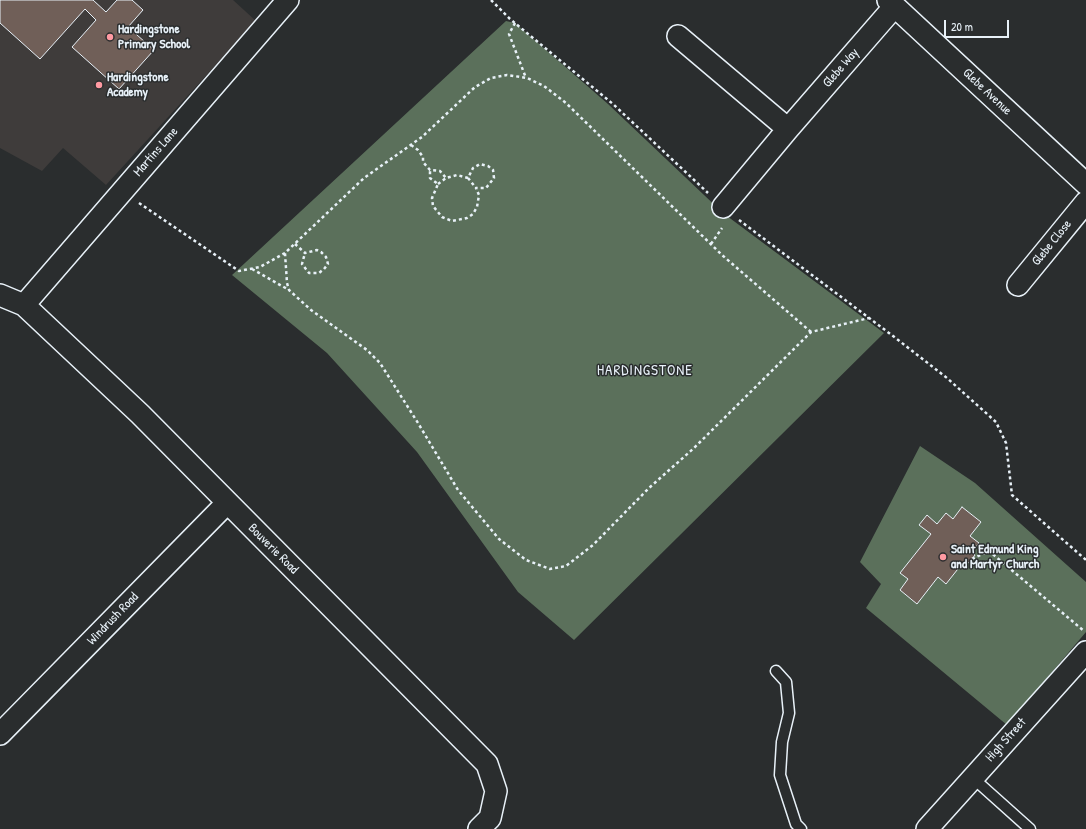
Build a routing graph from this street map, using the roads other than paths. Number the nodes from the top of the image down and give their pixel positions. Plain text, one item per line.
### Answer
1 (288, 0) edge
2 (891, 3) edge
3 (678, 36) dead end
4 (788, 129) junction
5 (1086, 184) edge
6 (1086, 202) edge
7 (723, 207) road end
8 (1018, 285) dead end
9 (0, 295) edge
10 (24, 305) junction
11 (227, 503) junction
12 (1086, 652) edge
13 (776, 671) dead end
14 (0, 734) edge
15 (973, 778) junction
16 (479, 829) edge
17 (801, 829) edge
18 (927, 829) edge
19 (1030, 829) edge

1 - 10 street, Martins Lane
2 - 4 street, Glebe Way
2 - 5 street, Glebe Avenue
3 - 4 street
4 - 7 street, Glebe Way
6 - 8 street, Glebe Close
9 - 10 street, Bouverie Road
10 - 11 street, Bouverie Road
11 - 14 street, Windrush Road
11 - 16 street, Bouverie Road
12 - 15 street, High Street
13 - 17 lane
15 - 18 street, High Street
15 - 19 lane

